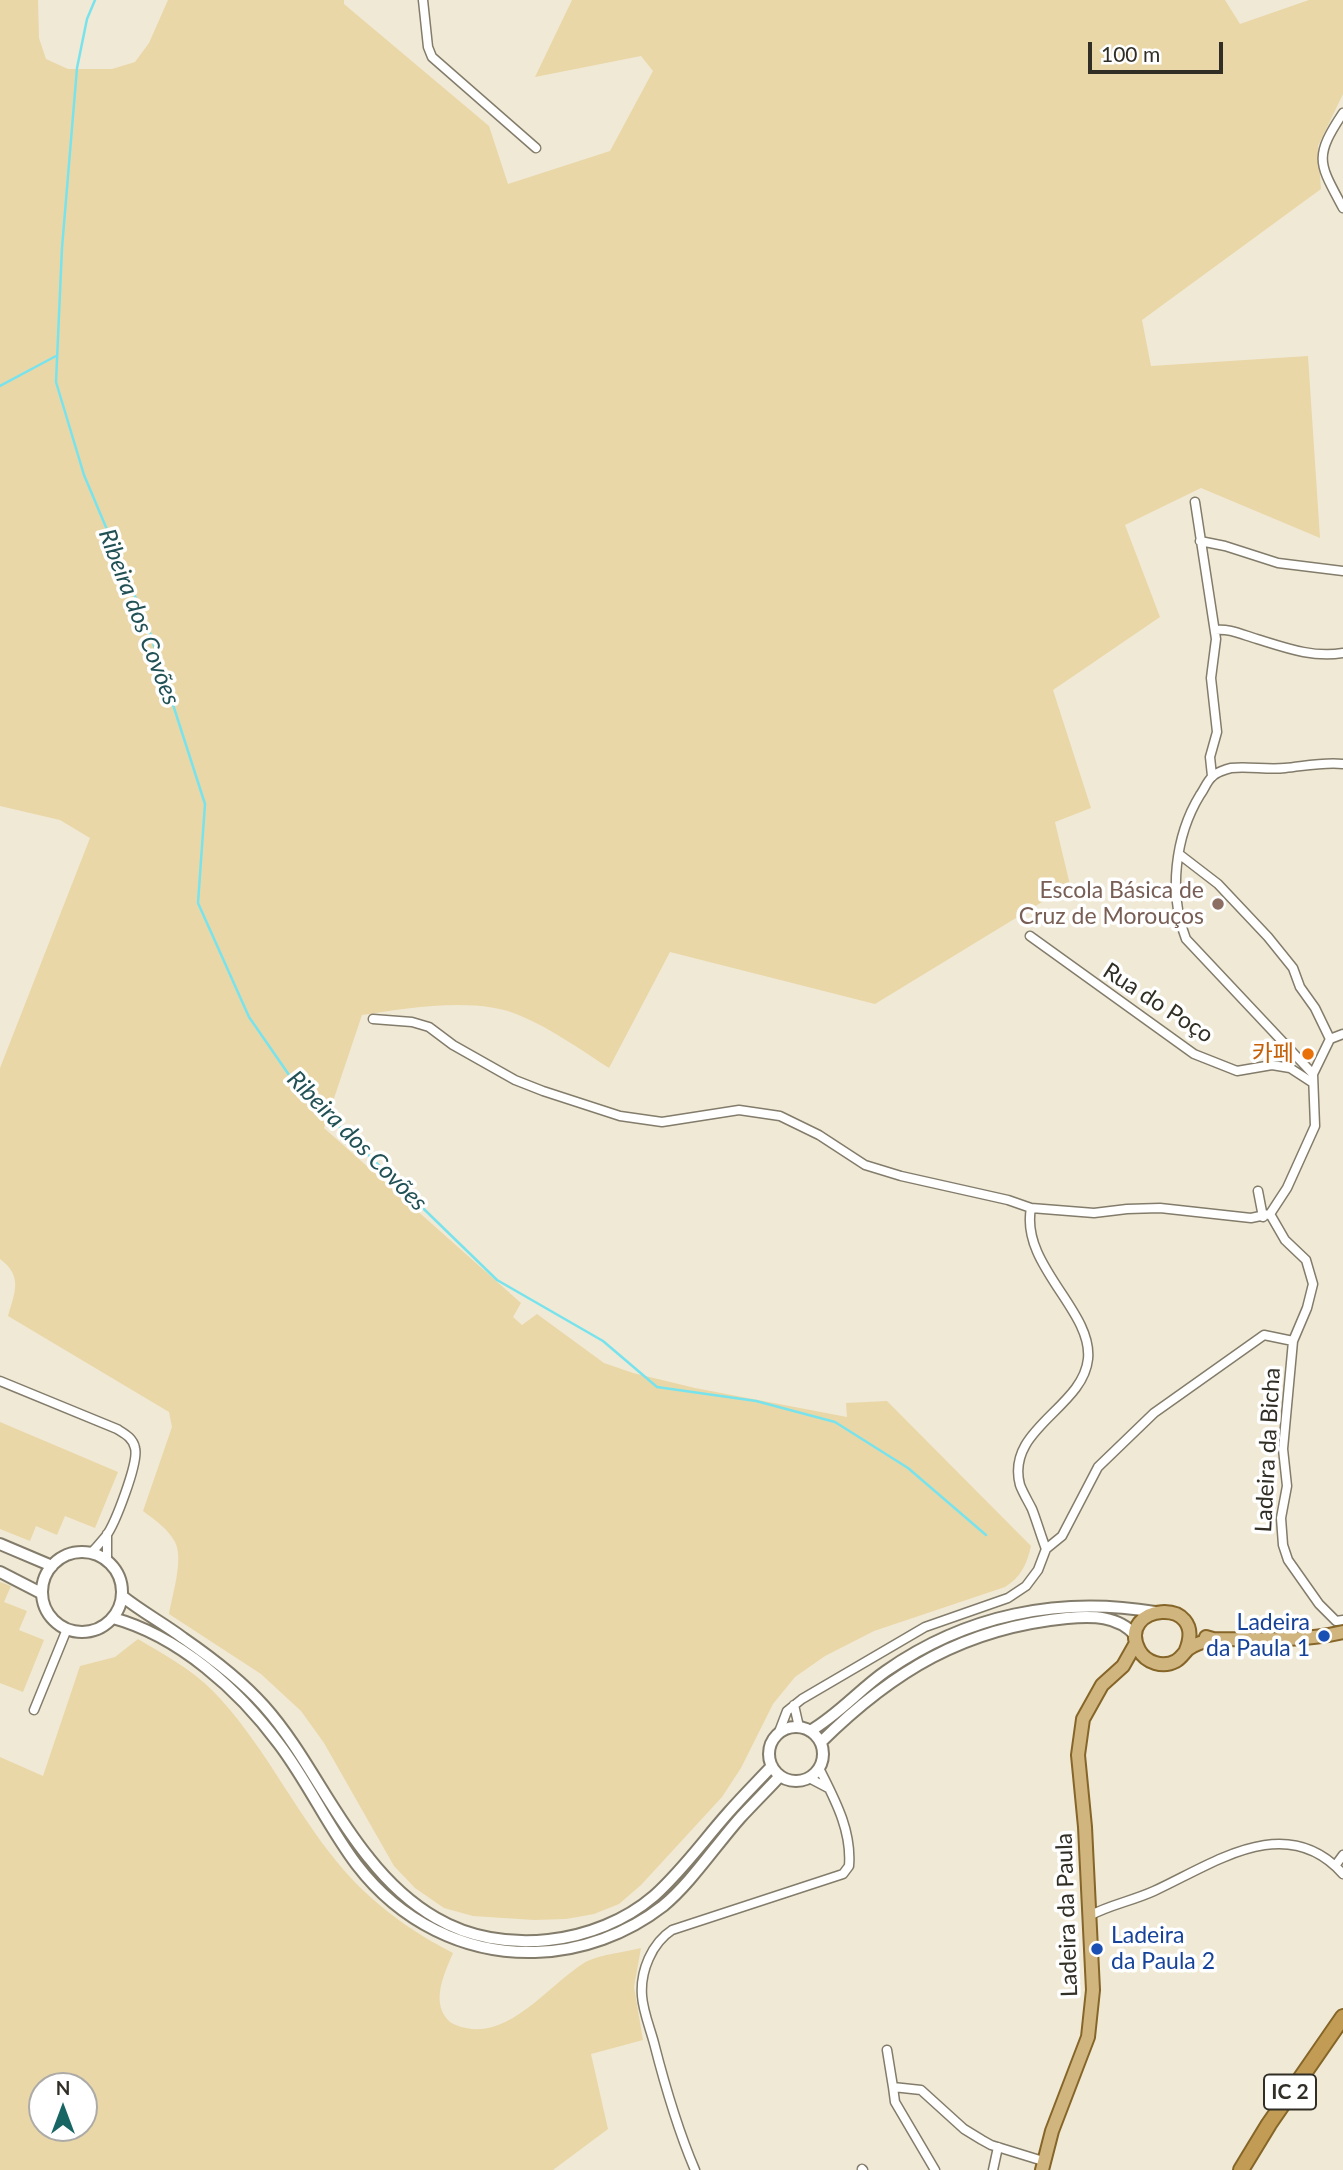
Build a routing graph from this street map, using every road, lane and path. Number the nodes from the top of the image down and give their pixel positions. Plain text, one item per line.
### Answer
1 (423, 0) edge
2 (1343, 113) edge
3 (536, 148) dead end
4 (1343, 208) edge
5 (1195, 502) dead end
6 (1200, 541) junction
7 (1343, 570) edge
8 (1215, 630) junction
9 (1343, 653) edge
10 (1343, 764) edge
11 (1212, 776) junction
12 (1179, 854) junction
13 (1030, 936) dead end
14 (373, 1019) dead end
15 (1343, 1034) edge
16 (1330, 1039) junction
17 (1313, 1078) junction
18 (1258, 1191) dead end
19 (1031, 1208) junction
20 (1267, 1215) junction
21 (1293, 1341) junction
22 (0, 1381) edge
23 (107, 1534) junction
24 (0, 1544) edge
25 (1046, 1549) junction
26 (91, 1553) junction
27 (107, 1561) junction
28 (52, 1566) junction
29 (0, 1572) edge
30 (41, 1593) junction
31 (122, 1596) junction
32 (1155, 1612) junction
33 (113, 1618) junction
34 (1343, 1620) edge
35 (1187, 1627) junction
36 (67, 1629) junction
37 (1343, 1632) edge
38 (1136, 1639) junction
39 (1213, 1639) junction
40 (1186, 1650) junction
41 (1152, 1662) junction
42 (1123, 1666) junction
43 (794, 1705) junction
44 (34, 1710) dead end
45 (799, 1727) junction
46 (810, 1731) junction
47 (779, 1732) junction
48 (821, 1742) junction
49 (772, 1766) junction
50 (819, 1768) junction
51 (780, 1776) junction
52 (809, 1778) junction
53 (829, 1789) junction
54 (1343, 1856) edge
55 (1335, 1866) junction
56 (1343, 1874) edge
57 (1089, 1916) junction
58 (1343, 2017) edge
59 (887, 2050) dead end
60 (893, 2087) junction
61 (998, 2147) junction
62 (1042, 2165) edge
63 (695, 2170) edge
64 (935, 2170) edge
65 (993, 2170) edge
66 (1241, 2170) edge

1 - 3 street
2 - 4 street
5 - 6 street
6 - 7 street
6 - 8 street
8 - 9 street
8 - 11 street
10 - 11 street
11 - 12 street
12 - 16 street
12 - 17 street
13 - 17 street, Rua do Poço
14 - 19 street
15 - 16 street
16 - 17 street
17 - 20 street
18 - 20 street
19 - 20 street
19 - 25 street
20 - 21 street, Ladeira da Bicha
21 - 25 street
21 - 34 street, Ladeira da Bicha
22 - 23 street
23 - 26 street
23 - 27 street
24 - 28 street
25 - 43 street
26 - 27 street
26 - 28 street
27 - 31 street
28 - 30 street
29 - 30 street
30 - 36 street
31 - 33 street
31 - 49 street
32 - 35 main road
32 - 38 main road
32 - 46 street
33 - 36 street
33 - 51 street
35 - 39 main road
35 - 40 main road
36 - 44 street
37 - 39 main road
38 - 41 main road
38 - 42 main road, Ladeira da Paula
38 - 48 street
39 - 40 main road
40 - 41 main road
41 - 42 main road
42 - 57 main road, Ladeira da Paula
43 - 45 street
43 - 47 street
45 - 46 street
45 - 47 street
46 - 48 street
47 - 49 street
48 - 50 street
49 - 51 street
50 - 52 street
50 - 53 street
51 - 52 street
52 - 53 street
53 - 63 street
54 - 55 street
55 - 56 street
55 - 57 street
57 - 62 main road, Ladeira da Paula
58 - 66 highway, IC 2
59 - 60 street
60 - 61 street
60 - 64 street
61 - 62 street
61 - 65 street

